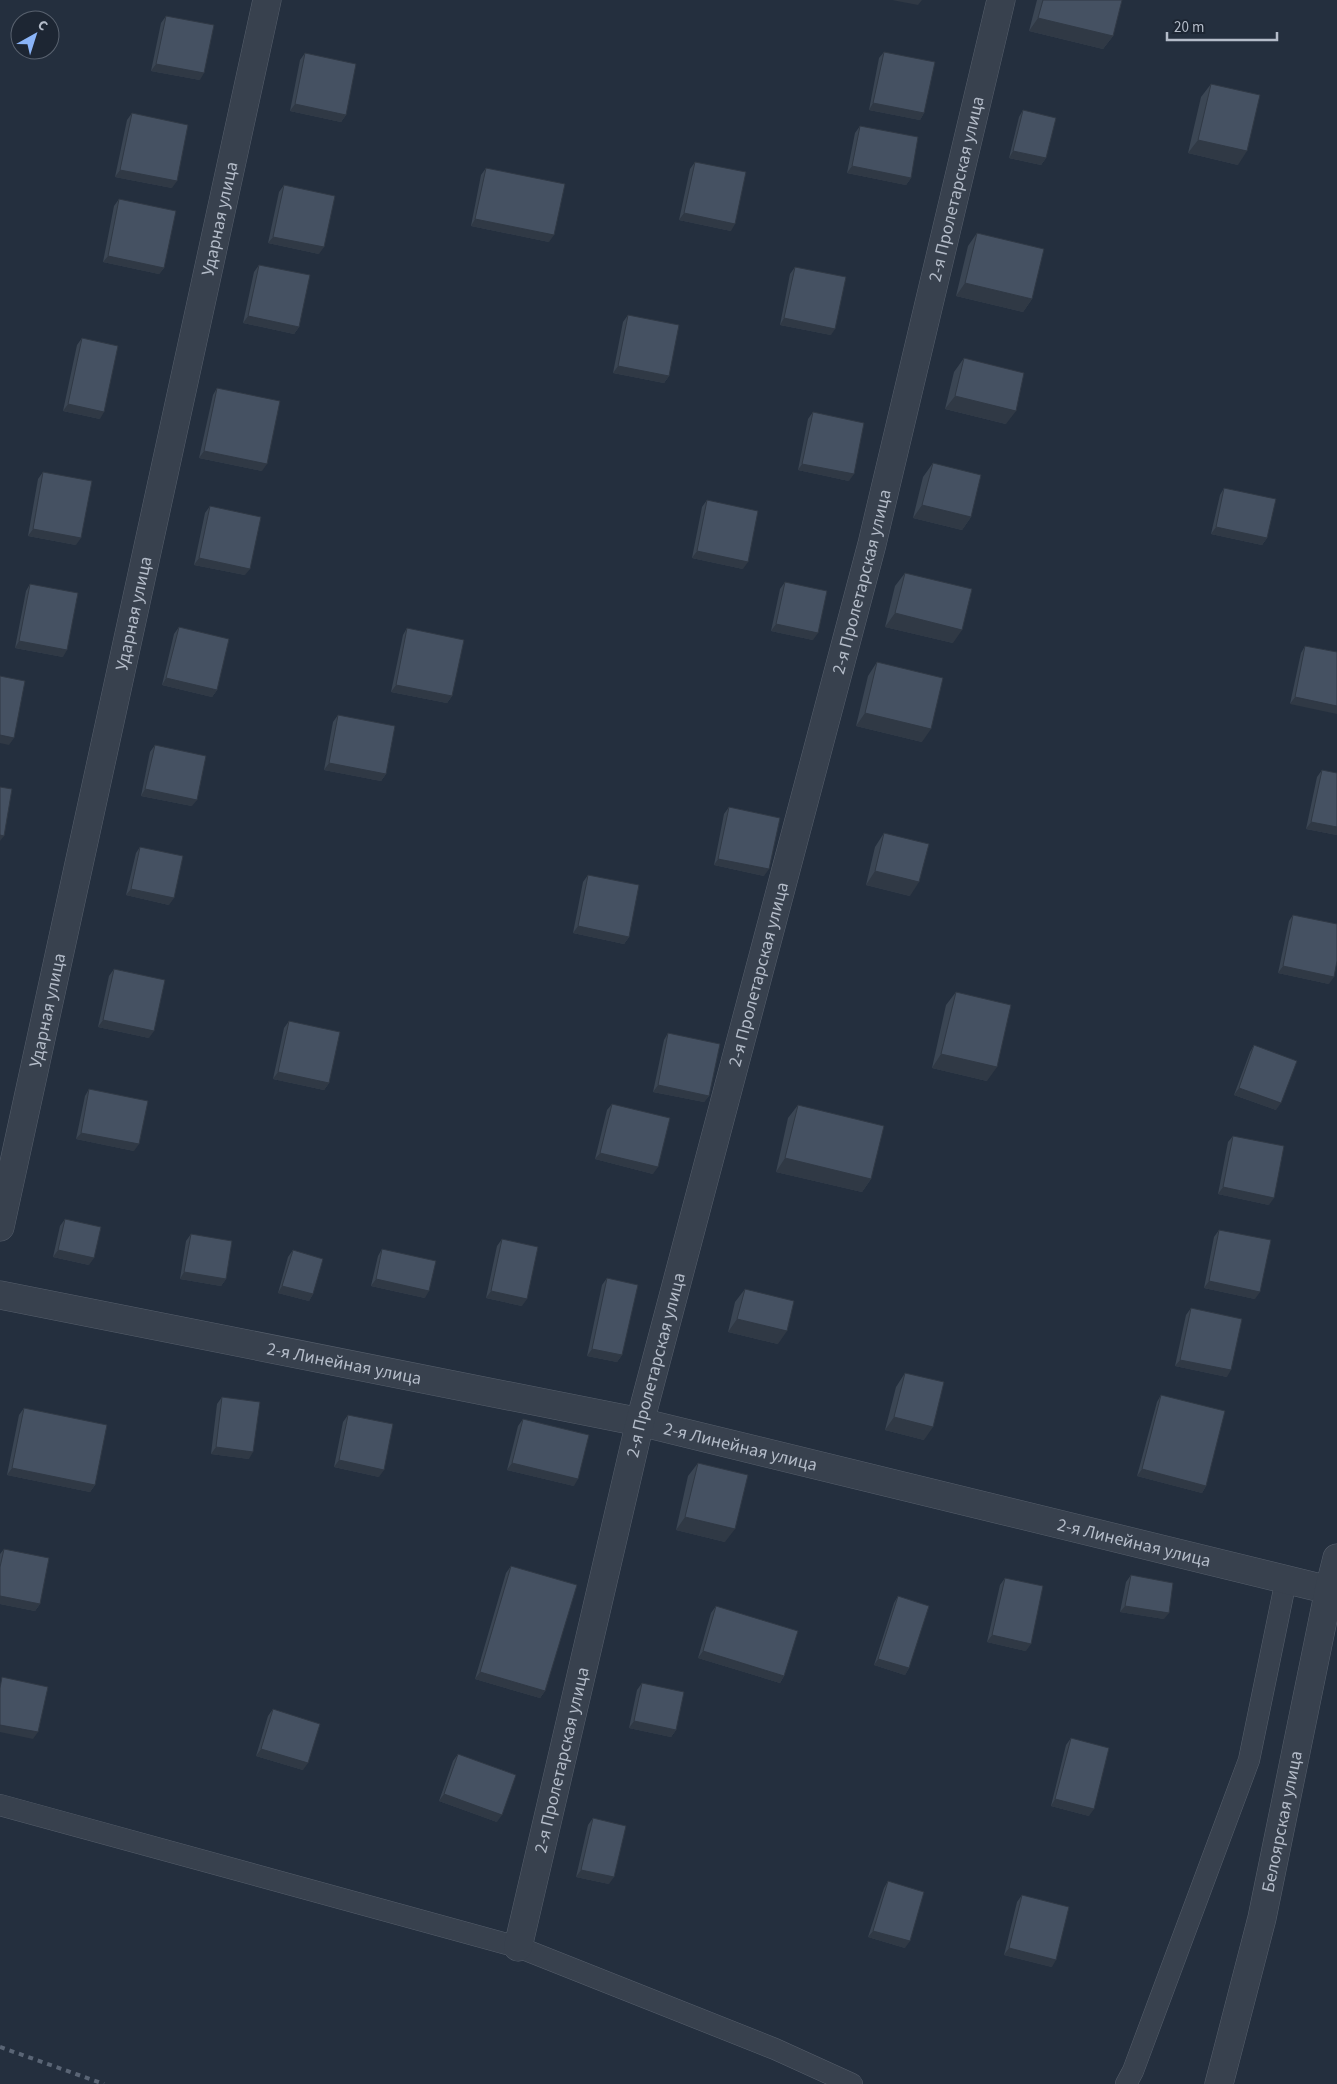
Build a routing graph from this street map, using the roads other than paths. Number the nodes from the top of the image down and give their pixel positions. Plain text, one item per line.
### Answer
1 (267, 0) edge
2 (1001, 0) edge
3 (0, 1227) edge
4 (0, 1295) edge
5 (640, 1422) junction
6 (1337, 1558) edge
7 (1286, 1580) junction
8 (1333, 1591) edge
9 (0, 1805) edge
10 (518, 1948) junction
11 (852, 2084) edge
12 (1126, 2084) edge
13 (1219, 2084) edge

1 - 3 street, Ударная улица
2 - 5 street, 2-я Пролетарская улица
4 - 5 street, 2-я Линейная улица
5 - 7 street, 2-я Линейная улица
5 - 10 street, 2-я Пролетарская улица
6 - 8 street, Белоярская улица
7 - 8 street, 2-я Линейная улица
7 - 12 lane
8 - 13 street, Белоярская улица
9 - 10 lane
10 - 11 lane

